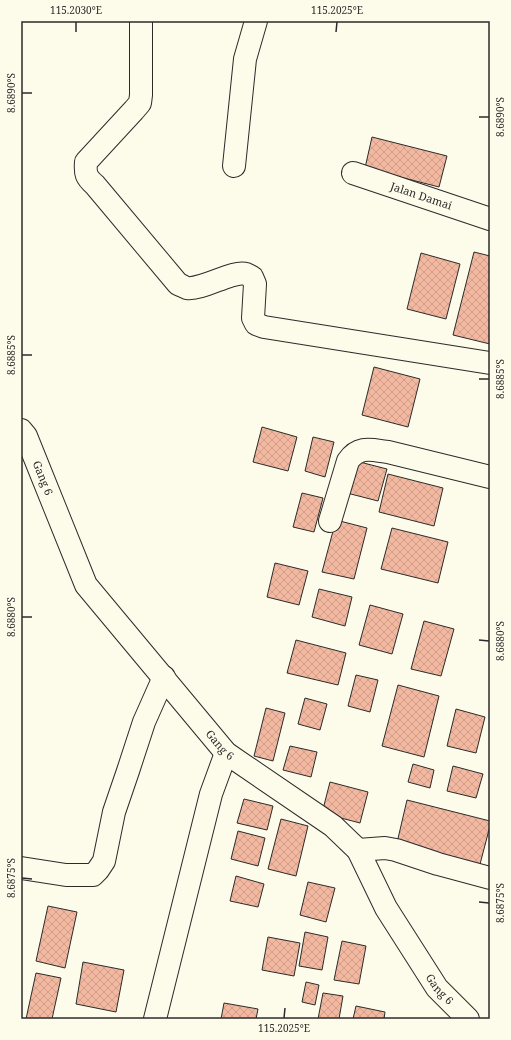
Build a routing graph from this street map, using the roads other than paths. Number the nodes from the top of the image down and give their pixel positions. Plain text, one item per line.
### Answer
1 (141, 21) edge
2 (256, 21) edge
3 (234, 166) dead end
4 (353, 172) dead end
5 (490, 220) edge
6 (490, 363) edge
7 (21, 430) edge
8 (490, 477) edge
9 (330, 521) dead end
10 (164, 677) junction
11 (226, 753) junction
12 (358, 850) junction
13 (21, 868) edge
14 (490, 878) edge
15 (155, 1019) edge
16 (468, 1019) edge

1 - 6 street
2 - 3 street
4 - 5 street, Jalan Damai
7 - 10 street, Gang 6
8 - 9 street
10 - 11 street, Gang 6
10 - 13 street
11 - 12 street, Gang 6
11 - 15 street
12 - 14 street
12 - 16 street, Gang 6

